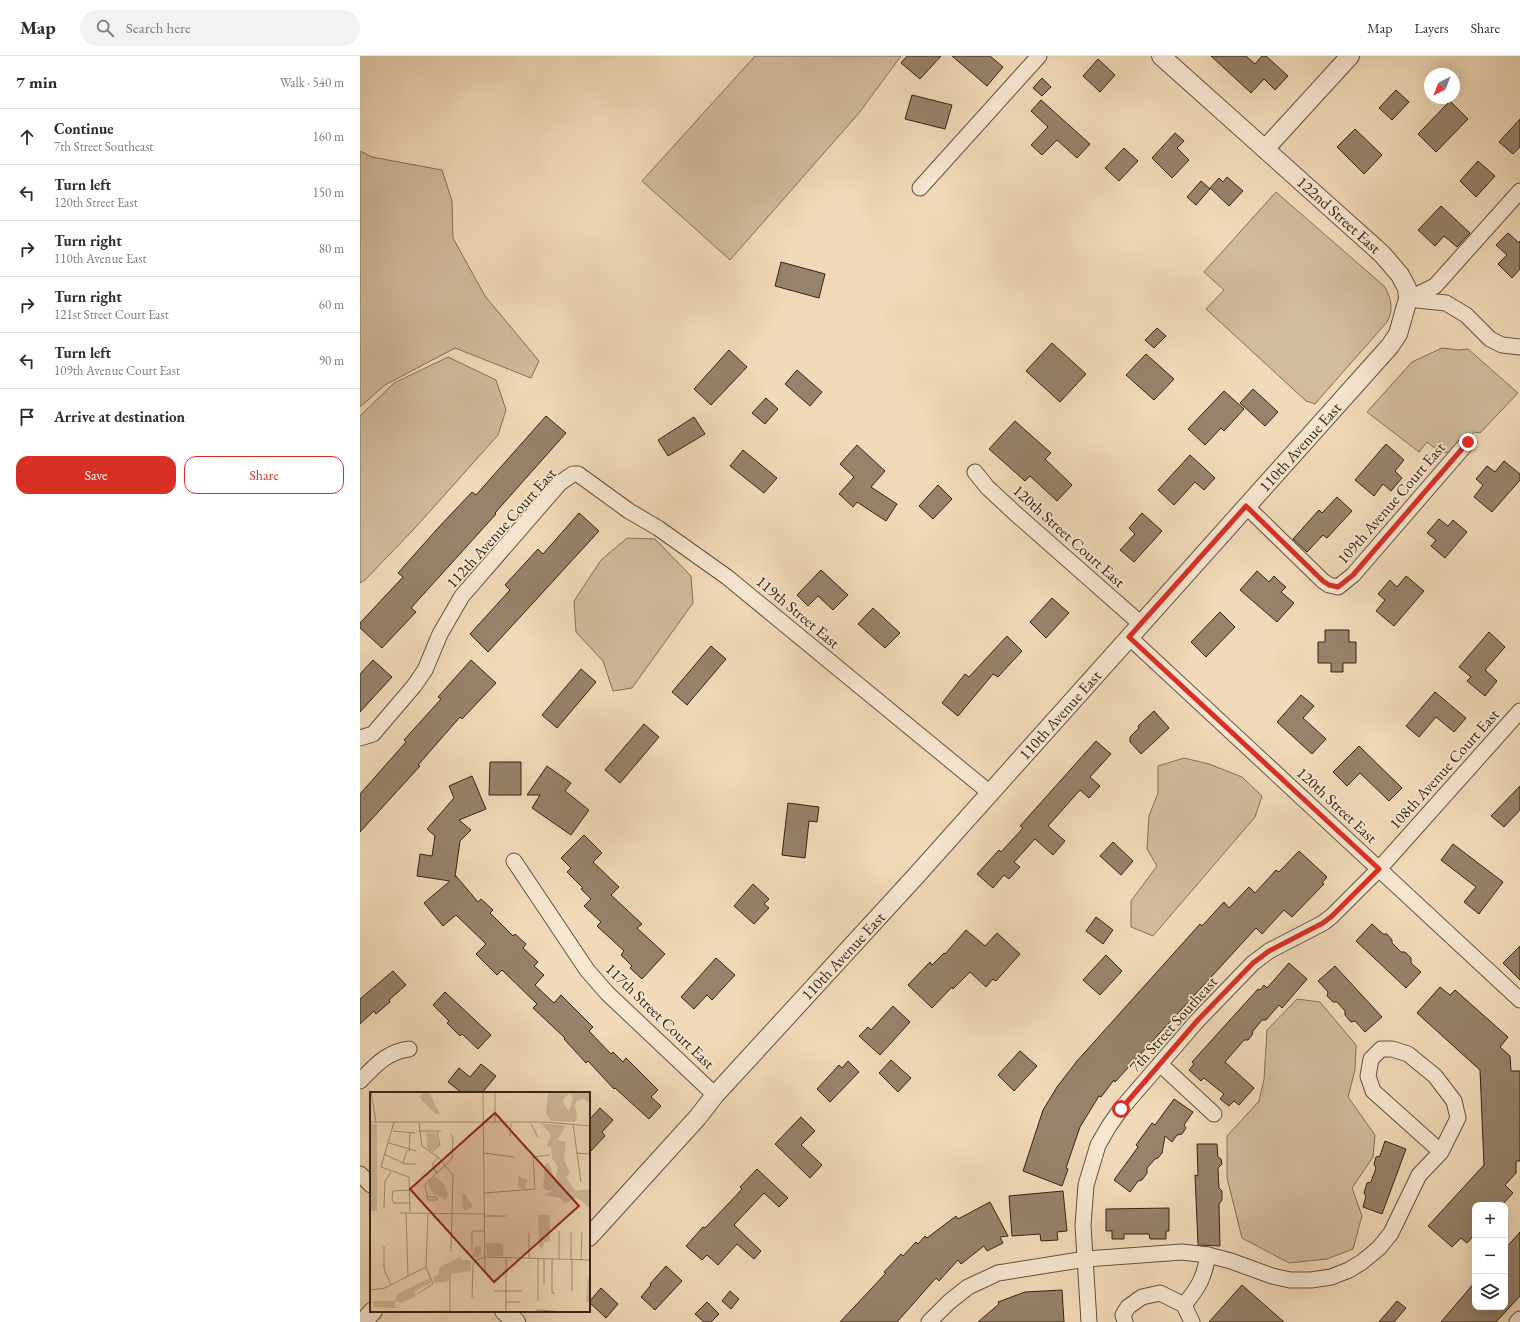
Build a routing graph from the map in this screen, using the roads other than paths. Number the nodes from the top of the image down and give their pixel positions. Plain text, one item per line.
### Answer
1 (1039, 56) edge
2 (1161, 56) edge
3 (1350, 56) edge
4 (1265, 149) junction
5 (920, 188) dead end
6 (1520, 191) edge
7 (1408, 299) junction
8 (1520, 347) edge
9 (1468, 442) dead end
10 (974, 472) dead end
11 (573, 474) joint
12 (1246, 506) junction
13 (1135, 631) junction
14 (1520, 711) edge
15 (360, 738) edge
16 (990, 793) junction
17 (514, 861) dead end
18 (1379, 869) junction
19 (1520, 1000) edge
20 (409, 1049) dead end
21 (1160, 1064) junction
22 (360, 1082) edge
23 (715, 1095) junction
24 (1214, 1114) dead end
25 (1441, 1152) junction
26 (360, 1174) edge
27 (370, 1183) edge
28 (590, 1236) edge
29 (1208, 1255) junction
30 (1086, 1259) junction
31 (1184, 1305) junction
32 (372, 1312) edge
33 (1520, 1319) edge
34 (363, 1322) edge
35 (929, 1322) edge
36 (1089, 1322) edge
37 (1125, 1322) edge
38 (1192, 1322) edge
39 (1517, 1322) edge

1 - 5 street
2 - 4 street, 122nd Street East
3 - 4 street
4 - 7 street, 122nd Street East
6 - 7 street
7 - 8 street
7 - 12 street, 110th Avenue East
9 - 12 street, 109th Avenue Court East
10 - 13 street, 120th Street Court East
11 - 15 street, 112th Avenue Court East
11 - 16 street, 119th Street East
12 - 13 street, 110th Avenue East
13 - 16 street, 110th Avenue East
13 - 18 street, 120th Street East
14 - 18 street, 108th Avenue Court East
16 - 23 street, 110th Avenue East
17 - 23 street, 117th Street Court East
18 - 19 street, 120th Street East
18 - 21 street, 7th Street Southeast
20 - 22 street
21 - 24 street
21 - 30 street, 7th Street Southeast
23 - 28 street, 110th Avenue East
25 - 25 street
25 - 29 street
26 - 27 street
29 - 30 street
29 - 31 street
30 - 35 street
30 - 36 street, 7th Street Southeast
31 - 37 street
31 - 38 street
32 - 34 street
33 - 39 street

